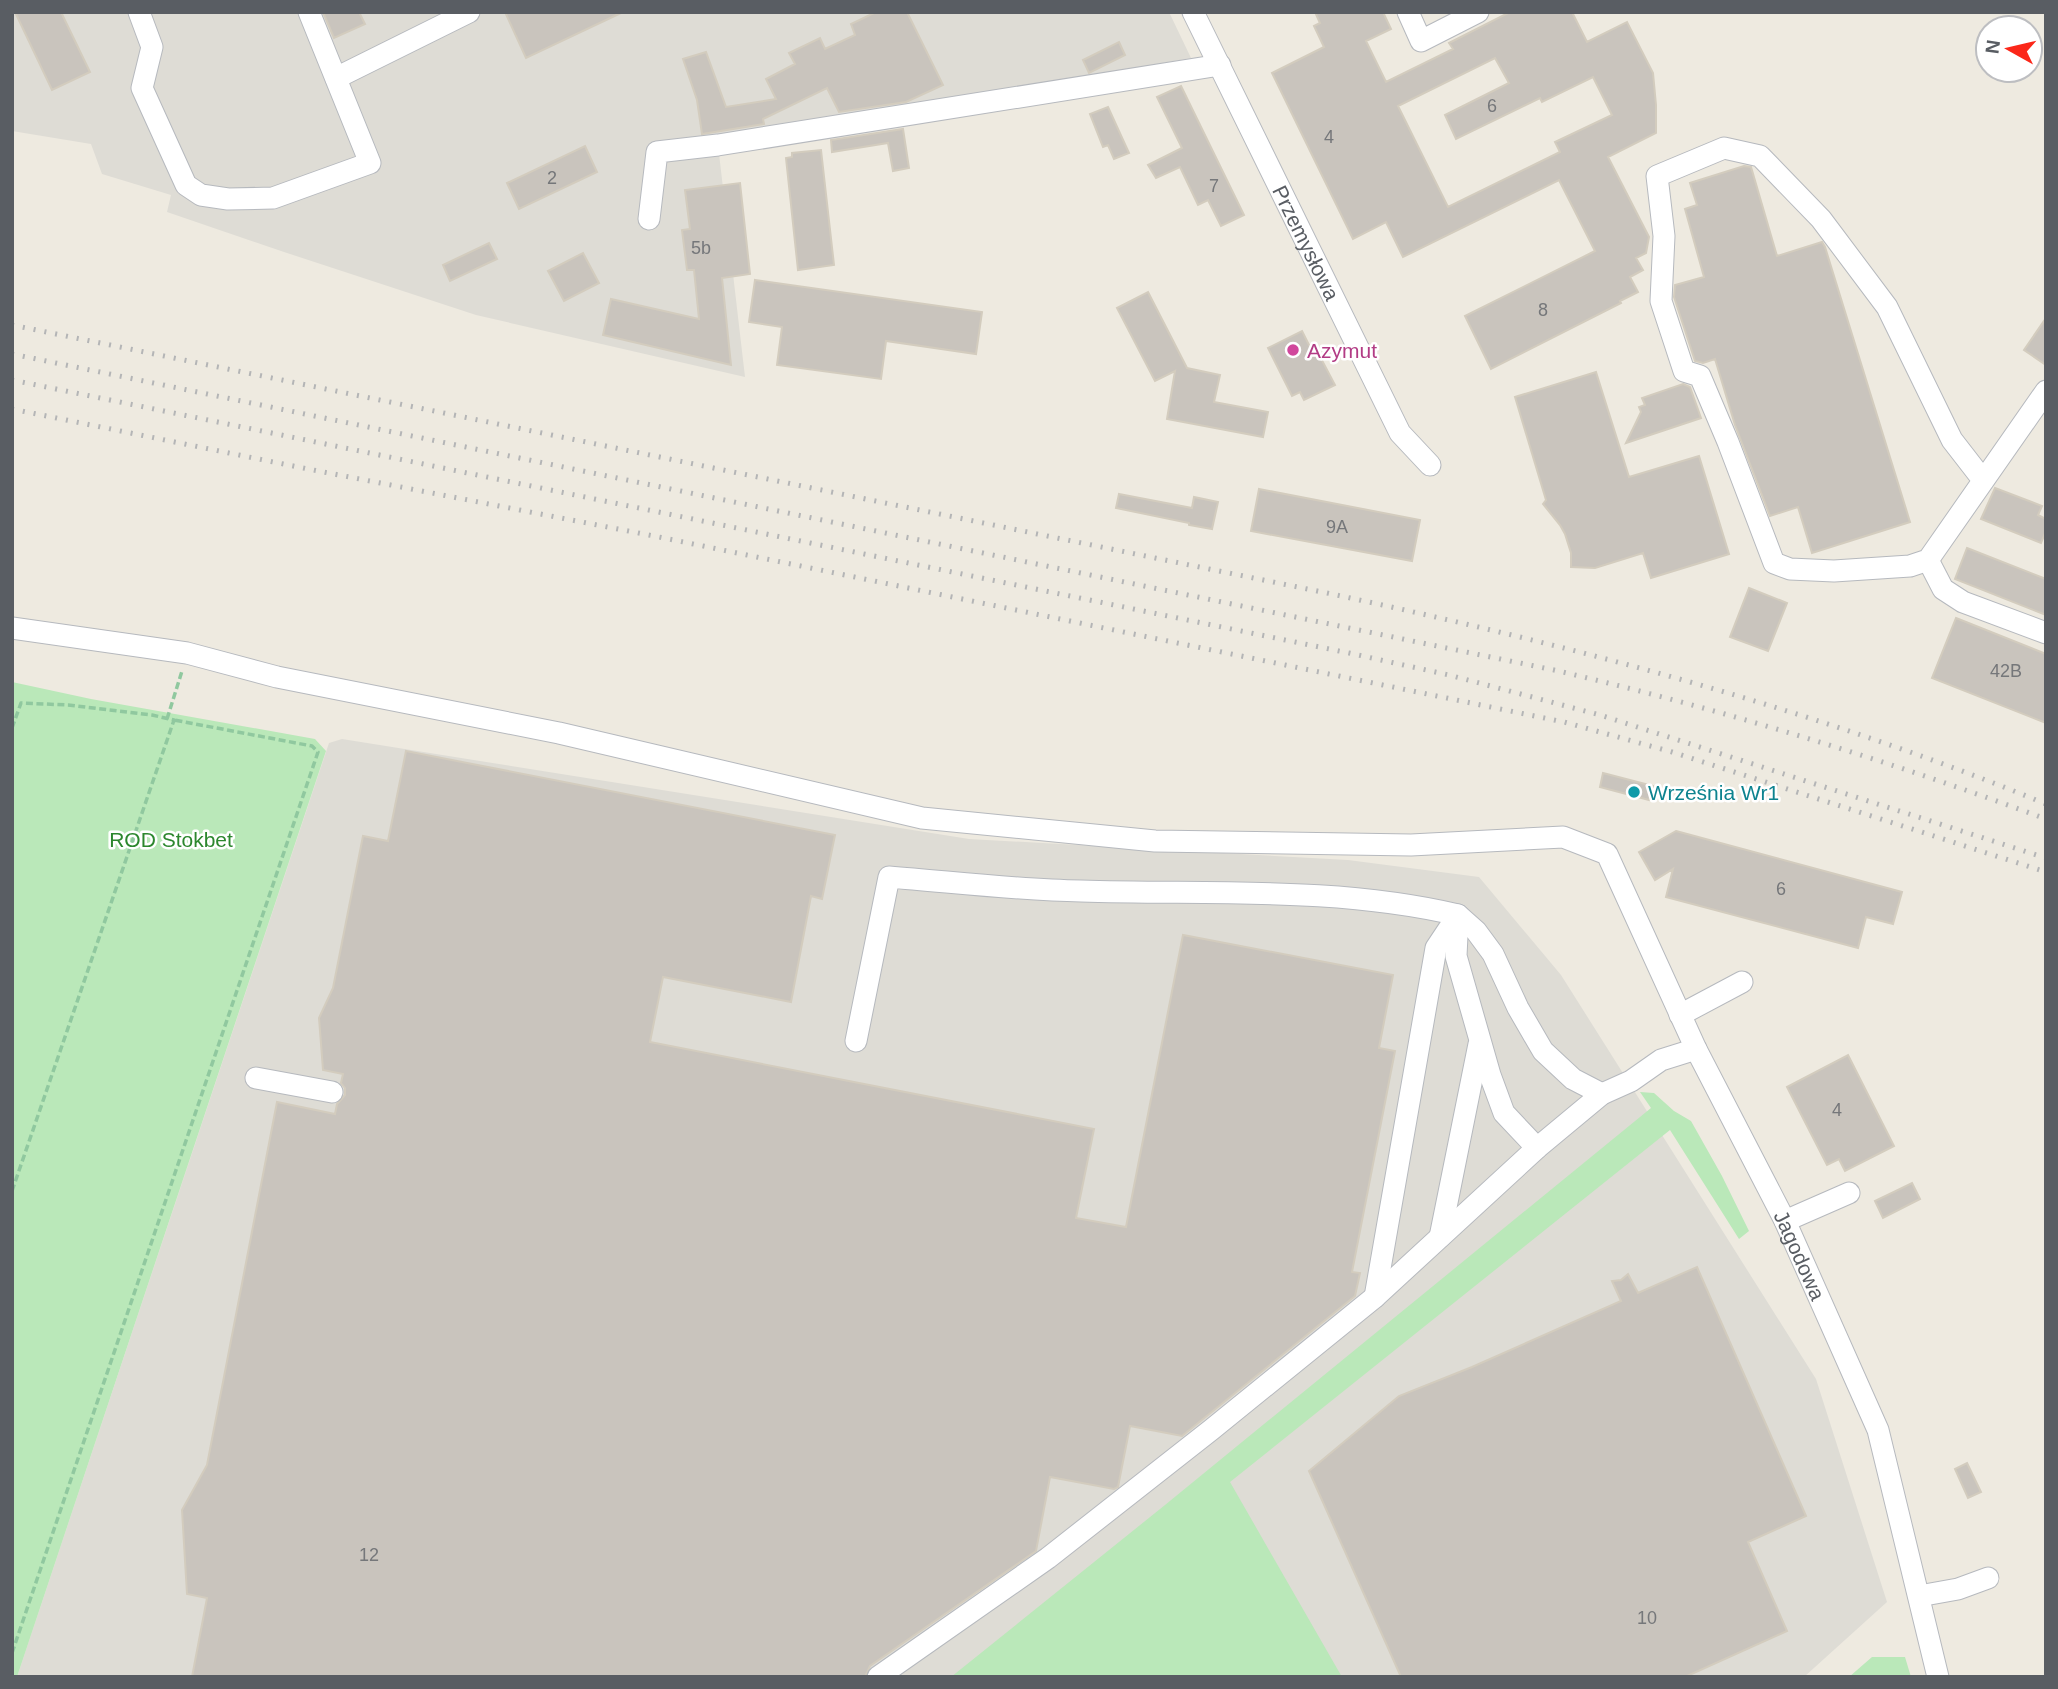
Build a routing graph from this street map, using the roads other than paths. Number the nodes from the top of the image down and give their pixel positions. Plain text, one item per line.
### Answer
1 (139, 12) edge
2 (309, 12) edge
3 (469, 12) edge
4 (1193, 12) edge
5 (1408, 12) edge
6 (1478, 12) edge
7 (1220, 65) junction
8 (336, 78) junction
9 (649, 219) dead end
10 (2046, 391) edge
11 (1430, 465) dead end
12 (1983, 480) junction
13 (1928, 561) junction
14 (12, 628) edge
15 (2046, 633) edge
16 (1458, 915) junction
17 (1742, 982) dead end
18 (1680, 1015) junction
19 (1480, 1038) junction
20 (856, 1041) dead end
21 (1696, 1049) junction
22 (256, 1078) dead end
23 (332, 1092) dead end
24 (1602, 1094) junction
25 (1537, 1148) junction
26 (1849, 1193) dead end
27 (1785, 1221) junction
28 (1440, 1237) junction
29 (1375, 1297) junction
30 (1988, 1578) dead end
31 (1919, 1596) junction
32 (878, 1677) edge
33 (1938, 1677) edge

1 - 8 street
2 - 8 street
3 - 8 street
4 - 7 street, Przemysłowa
5 - 6 street
7 - 9 street
7 - 11 street, Przemysłowa
10 - 12 street
12 - 13 street
12 - 13 street
13 - 15 street
14 - 18 street, Jagodowa
16 - 19 street
16 - 20 street
16 - 24 street
16 - 29 street
17 - 18 street
18 - 21 street, Jagodowa
19 - 25 street
19 - 28 street
21 - 24 street
21 - 27 street, Jagodowa
22 - 23 street
24 - 25 street
25 - 28 street
26 - 27 street
27 - 31 street, Jagodowa
28 - 29 street
29 - 32 street
30 - 31 street
31 - 33 street, Jagodowa

